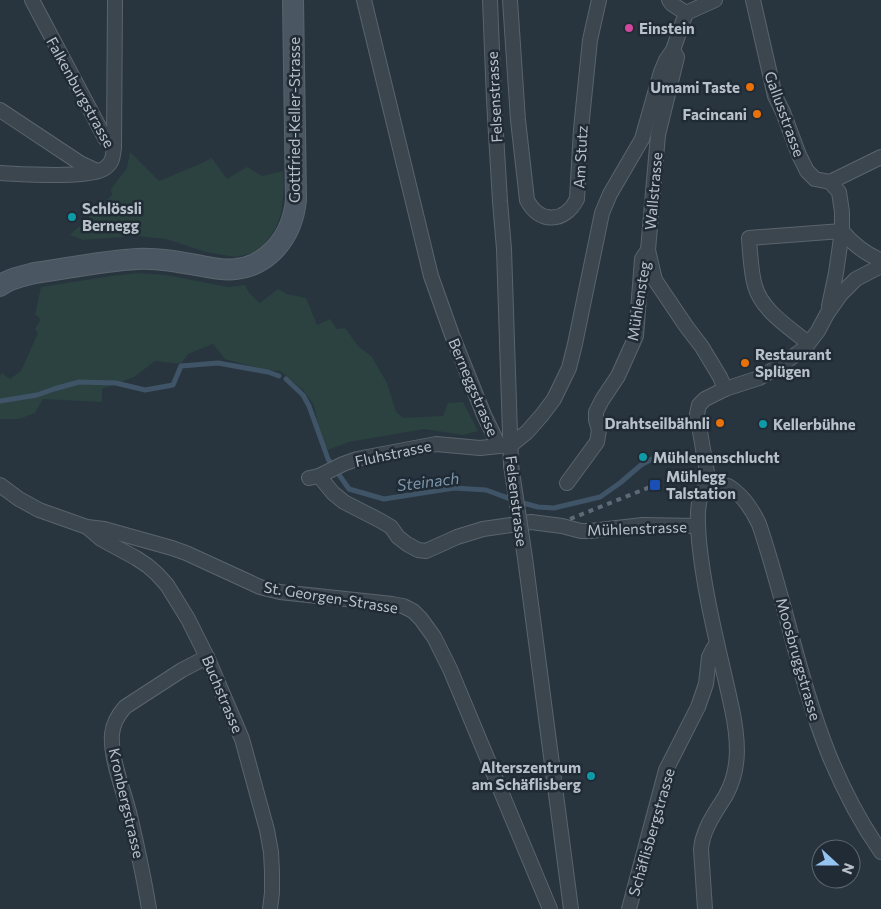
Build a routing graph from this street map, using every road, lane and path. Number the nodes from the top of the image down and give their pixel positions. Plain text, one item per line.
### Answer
1 (32, 0) edge
2 (115, 0) edge
3 (294, 0) edge
4 (364, 0) edge
5 (490, 0) edge
6 (510, 0) edge
7 (599, 0) edge
8 (670, 0) edge
9 (715, 0) edge
10 (752, 0) edge
11 (686, 13) junction
12 (673, 50) junction
13 (0, 110) edge
14 (114, 147) junction
15 (881, 157) edge
16 (97, 171) junction
17 (0, 173) edge
18 (830, 182) junction
19 (842, 232) junction
20 (648, 250) junction
21 (881, 260) edge
22 (881, 266) edge
23 (0, 286) edge
24 (828, 314) junction
25 (808, 343) junction
26 (725, 389) junction
27 (505, 446) junction
28 (319, 475) joint
29 (567, 483) dead end
30 (709, 484) junction
31 (0, 485) edge
32 (698, 526) junction
33 (87, 527) junction
34 (717, 644) junction
35 (207, 657) junction
36 (881, 852) edge
37 (149, 909) edge
38 (270, 909) edge
39 (550, 909) edge
40 (571, 909) edge
41 (629, 909) edge
42 (705, 909) edge

1 - 14 street, Falkenburgstrasse
2 - 14 street
3 - 23 street, Gottfried-Keller-Strasse
4 - 27 street, Berneggstrasse
5 - 27 street, Felsenstrasse
6 - 7 street, Am Stutz
8 - 11 street
9 - 11 street
10 - 18 street, Gallusstrasse
11 - 12 street, Berneggstrasse
12 - 20 street, Wallstrasse
12 - 27 street, Berneggstrasse
13 - 16 street
14 - 16 street, Falkenburgstrasse
15 - 18 street
16 - 17 street, Falkenburgstrasse
18 - 19 street
19 - 21 street
19 - 24 street
19 - 25 street
20 - 26 street, Wallstrasse
20 - 29 street, Mühlensteg
22 - 24 street
24 - 25 street
25 - 26 street
26 - 30 street
27 - 28 street, Fluhstrasse
27 - 40 street, Felsenstrasse, bridge
28 - 32 street, Mühlenstrasse
30 - 32 street
30 - 36 street, Moosbruggstrasse
31 - 33 street, St. Georgen-Strasse
32 - 34 street
33 - 35 street, Buchstrasse
33 - 39 street, St. Georgen-Strasse
34 - 41 street, Schäflisbergstrasse
34 - 42 street
35 - 37 street, Kronbergstrasse
35 - 38 street, Buchstrasse

